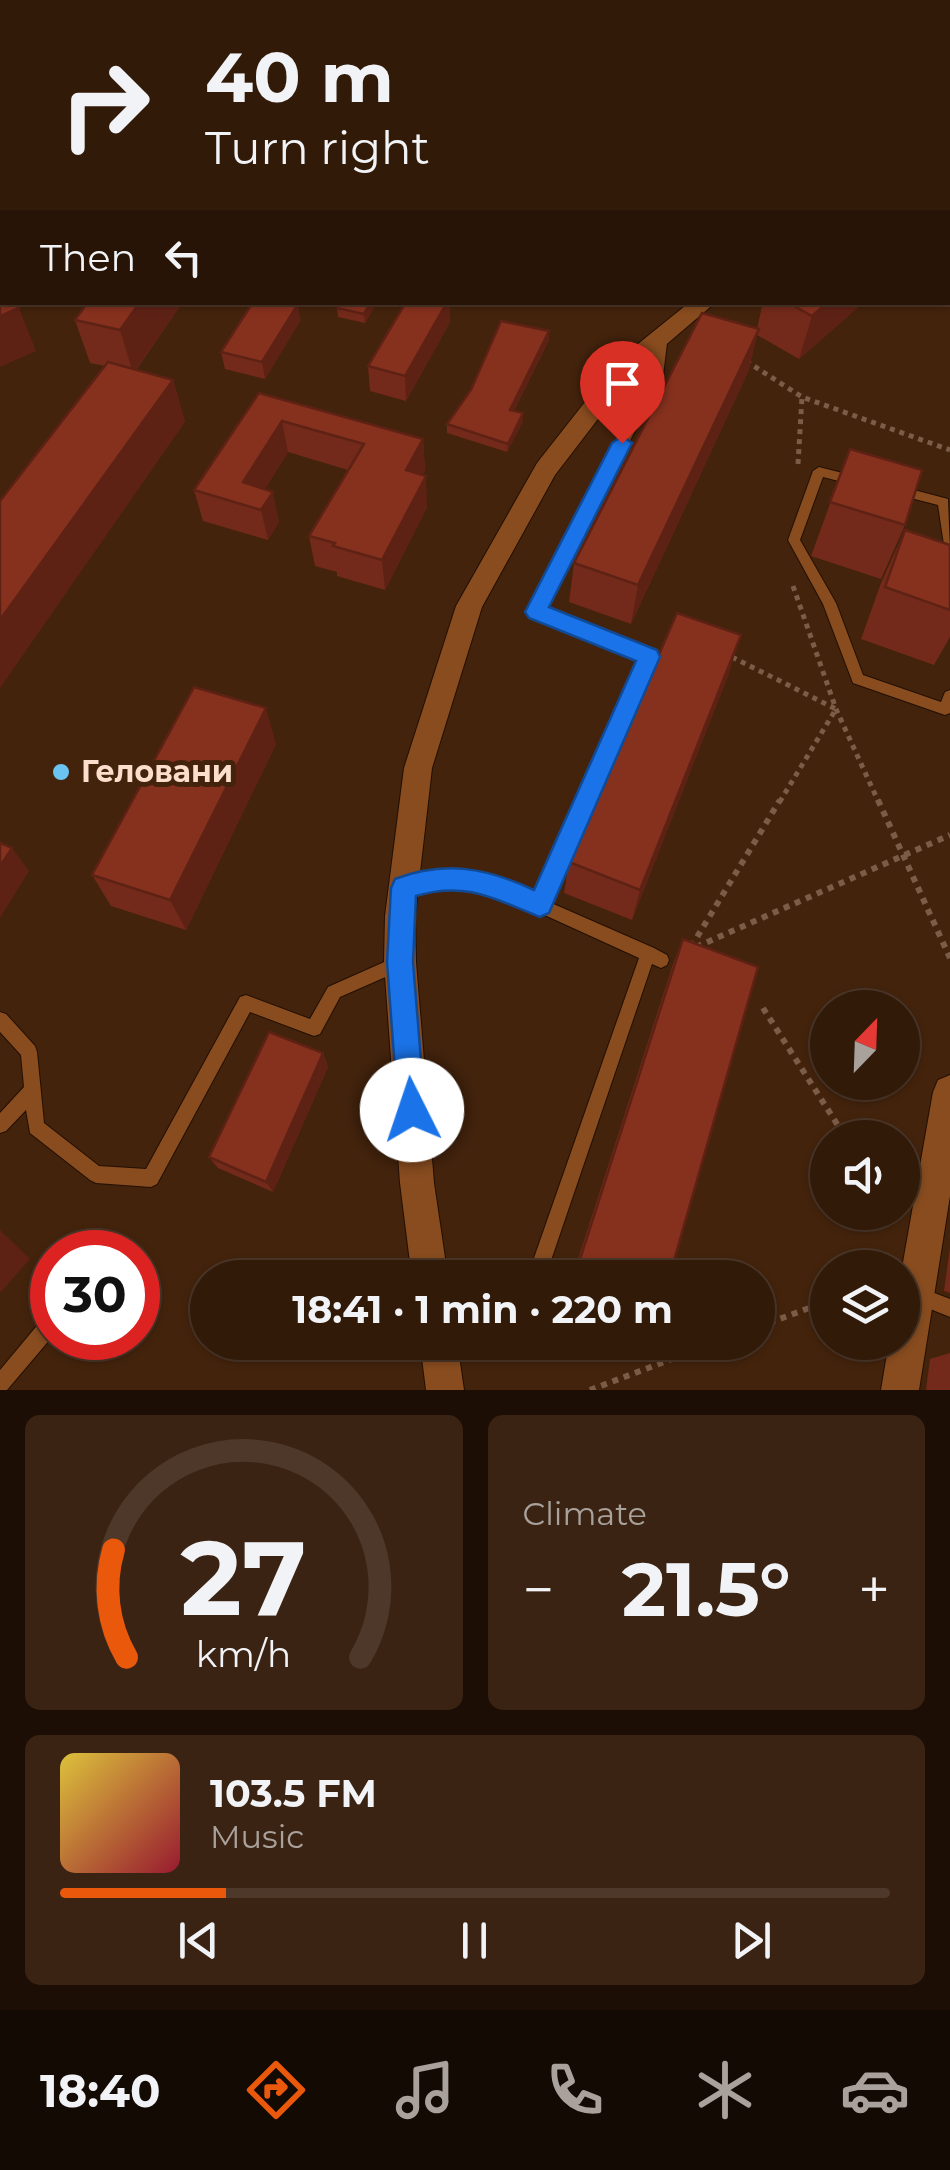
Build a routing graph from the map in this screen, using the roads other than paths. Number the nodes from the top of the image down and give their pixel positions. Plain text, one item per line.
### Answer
1 (701, 305) edge
2 (662, 335) junction
3 (873, 484) edge
4 (890, 489) edge
5 (950, 543) edge
6 (950, 696) edge
7 (404, 888) junction
8 (540, 905) junction
9 (400, 962) junction
10 (0, 1020) edge
11 (33, 1090) junction
12 (950, 1092) edge
13 (0, 1125) edge
14 (428, 1260) edge
15 (543, 1260) edge
16 (934, 1302) edge
17 (30, 1349) edge
18 (441, 1360) edge
19 (0, 1384) edge
20 (445, 1390) edge
21 (900, 1390) edge

1 - 2 street
2 - 7 street
2 - 8 lane
3 - 6 lane
4 - 5 lane
7 - 8 lane
7 - 9 street
8 - 15 lane
9 - 11 lane
9 - 14 street
10 - 11 lane
11 - 13 lane
12 - 16 street
16 - 21 street
17 - 19 lane
18 - 20 street

